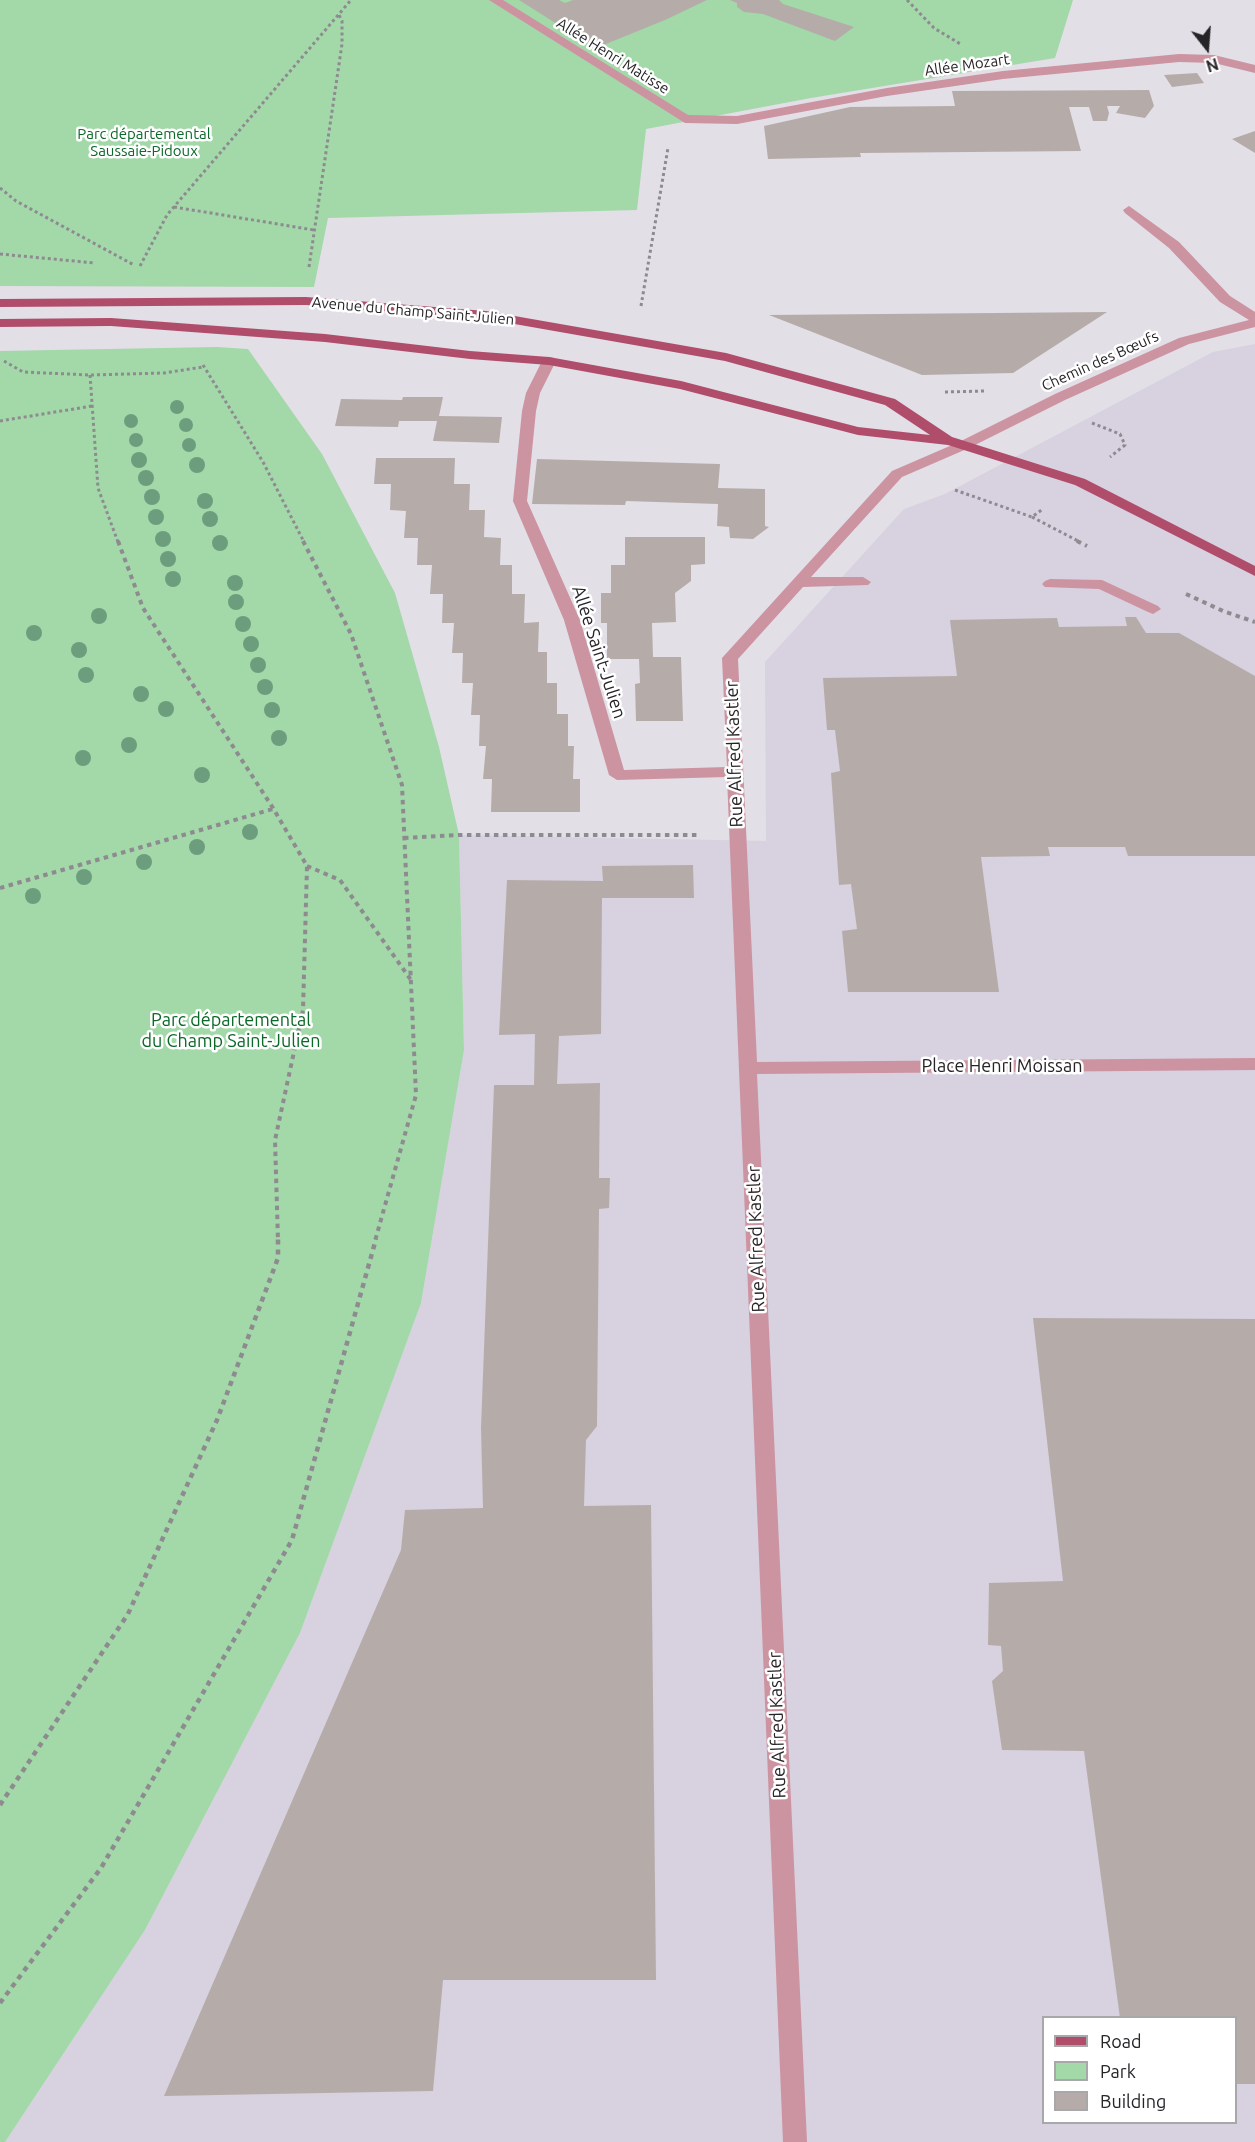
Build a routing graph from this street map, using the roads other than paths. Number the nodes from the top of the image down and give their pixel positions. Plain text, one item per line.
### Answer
1 (495, 0) edge
2 (1255, 69) edge
3 (685, 119) joint
4 (1129, 210) dead end
5 (0, 303) edge
6 (1255, 318) edge
7 (0, 322) edge
8 (1255, 323) edge
9 (549, 361) junction
10 (957, 443) junction
11 (1255, 572) edge
12 (799, 582) junction
13 (863, 582) dead end
14 (1050, 584) dead end
15 (1153, 609) dead end
16 (735, 772) junction
17 (1255, 1064) edge
18 (748, 1068) junction
19 (795, 2142) edge

1 - 3 street, Allée Henri Matisse
2 - 3 street, Allée Mozart
4 - 6 street
5 - 10 main road, Avenue du Champ Saint-Julien
7 - 9 main road, Avenue du Champ Saint-Julien
8 - 10 street, Chemin des Bœufs
9 - 10 main road, Avenue du Champ Saint-Julien
9 - 16 street, Allée Saint-Julien
10 - 11 main road, Avenue du Champ Saint-Julien
10 - 12 street, Rue Alfred Kastler
12 - 13 street
12 - 16 street, Rue Alfred Kastler
14 - 15 street
16 - 18 street, Rue Alfred Kastler
17 - 18 street, Place Henri Moissan
18 - 19 street, Rue Alfred Kastler

